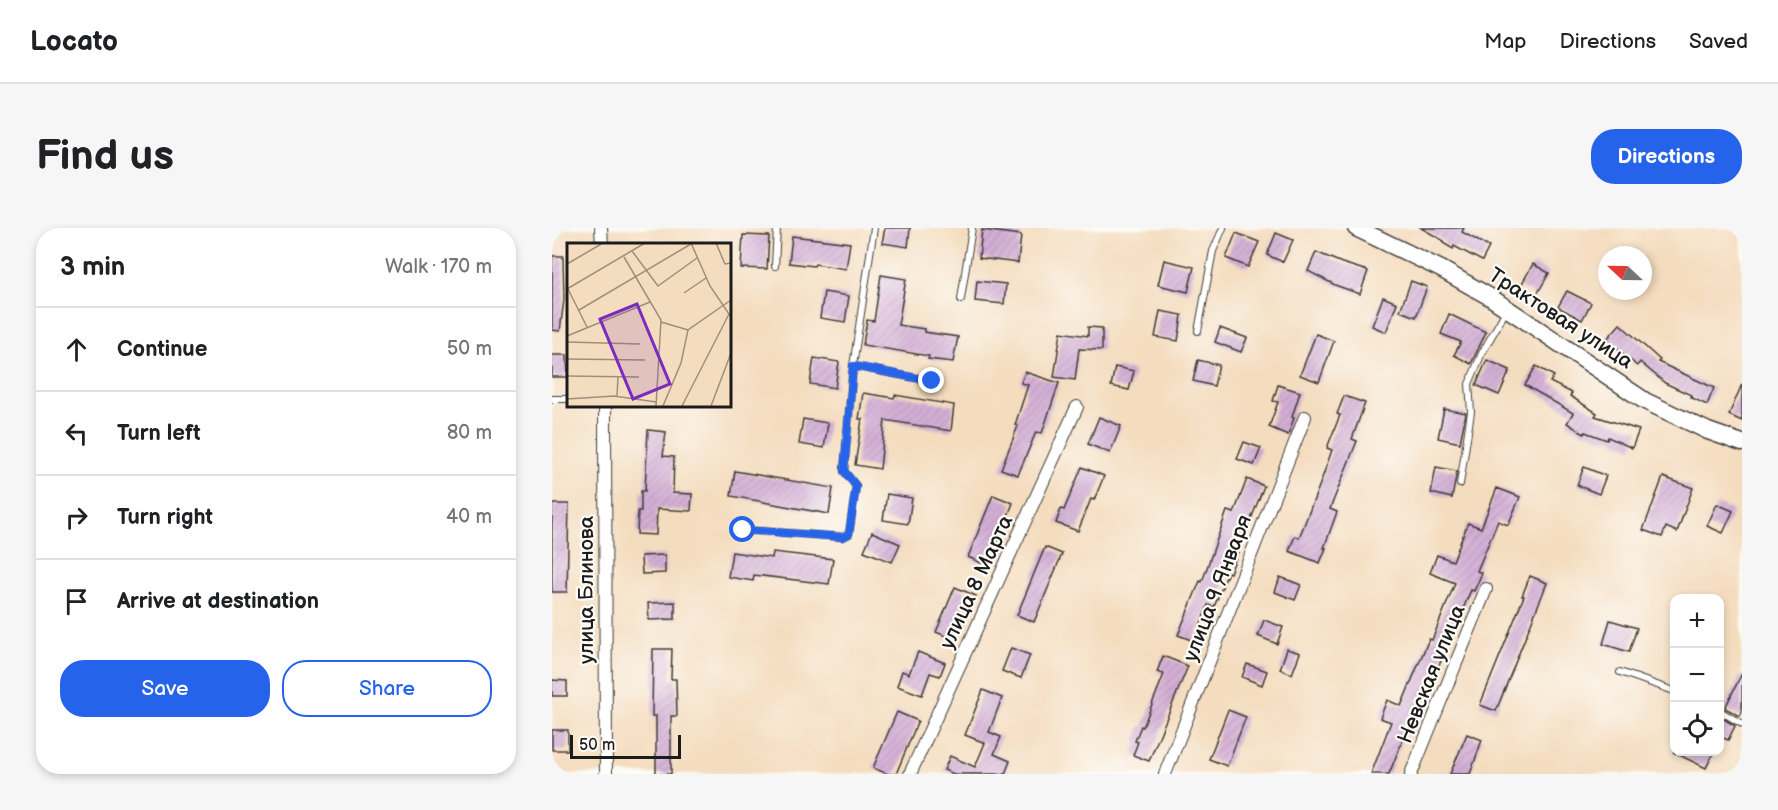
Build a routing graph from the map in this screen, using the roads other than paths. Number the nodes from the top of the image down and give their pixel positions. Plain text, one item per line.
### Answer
1 (601, 228) edge
2 (777, 228) edge
3 (874, 228) edge
4 (972, 228) edge
5 (1223, 228) edge
6 (1356, 228) edge
7 (602, 243) edge
8 (775, 266) dead end
9 (961, 299) dead end
10 (1507, 309) junction
11 (1198, 331) dead end
12 (853, 366) junction
13 (932, 381) dead end
14 (605, 406) edge
15 (1077, 407) dead end
16 (1305, 417) dead end
17 (1742, 443) edge
18 (1460, 484) dead end
19 (743, 530) dead end
20 (1486, 589) dead end
21 (1620, 672) dead end
22 (1670, 690) edge
23 (1724, 714) edge
24 (1742, 724) edge
25 (606, 774) edge
26 (910, 774) edge
27 (1165, 774) edge
28 (1411, 774) edge

1 - 7 street
2 - 8 lane
3 - 12 lane
4 - 9 lane
5 - 11 lane
6 - 10 street, Трактовая улица
10 - 17 street, Трактовая улица
10 - 18 lane
12 - 13 lane
12 - 19 lane
14 - 25 street, улица Блинова
15 - 26 street, улица 8 Марта
16 - 27 street, улица 9 Января
20 - 28 street, Невская улица
21 - 22 lane
23 - 24 lane

